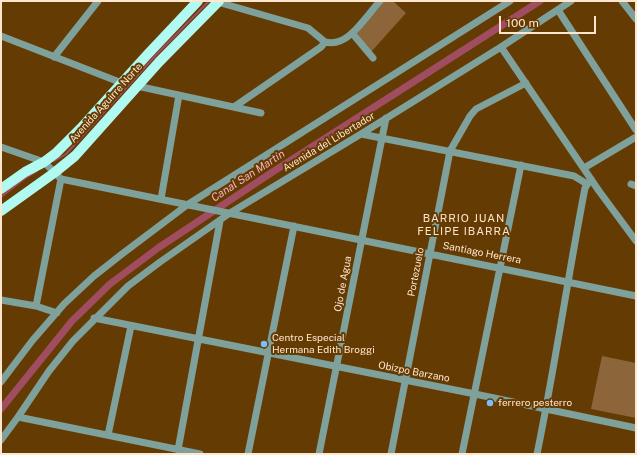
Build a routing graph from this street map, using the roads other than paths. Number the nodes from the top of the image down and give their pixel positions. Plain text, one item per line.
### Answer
1 (98, 1) edge
2 (198, 1) edge
3 (217, 1) edge
4 (380, 1) edge
5 (510, 1) edge
6 (571, 1) edge
7 (622, 1) edge
8 (501, 3) edge
9 (558, 10) junction
10 (636, 19) edge
11 (352, 33) junction
12 (1, 36) edge
13 (325, 42) junction
14 (502, 47) junction
15 (54, 57) junction
16 (373, 58) dead end
17 (122, 83) junction
18 (526, 83) junction
19 (138, 86) junction
20 (179, 95) junction
21 (234, 107) junction
22 (261, 113) dead end
23 (386, 118) junction
24 (636, 130) edge
25 (362, 134) junction
26 (636, 137) edge
27 (382, 138) junction
28 (1, 147) edge
29 (450, 151) junction
30 (44, 162) junction
31 (521, 165) junction
32 (584, 168) junction
33 (58, 176) junction
34 (589, 181) junction
35 (1, 189) edge
36 (161, 199) junction
37 (187, 205) junction
38 (1, 211) edge
39 (230, 213) junction
40 (220, 221) junction
41 (294, 226) junction
42 (362, 240) junction
43 (636, 241) edge
44 (430, 253) junction
45 (500, 267) junction
46 (567, 281) junction
47 (636, 296) edge
48 (1, 300) edge
49 (36, 306) junction
50 (57, 313) junction
51 (94, 318) junction
52 (131, 326) junction
53 (198, 339) junction
54 (268, 354) junction
55 (336, 367) junction
56 (406, 381) junction
57 (1, 382) edge
58 (474, 394) junction
59 (546, 409) junction
60 (18, 417) junction
61 (636, 428) edge
62 (108, 436) junction
63 (1, 440) edge
64 (178, 450) junction
65 (200, 454) edge
66 (248, 454) edge
67 (319, 454) edge
68 (391, 454) edge
69 (462, 454) edge
70 (537, 454) edge

1 - 15 street
2 - 17 main road, Avenida Aguirre Norte
3 - 13 street
3 - 19 main road, Avenida Aguirre Norte
4 - 11 street
5 - 8 street, Avenida del Libertador
6 - 9 street, Avenida del Libertador
7 - 10 street
8 - 37 street, Avenida del Libertador
9 - 14 street, Avenida del Libertador
9 - 24 street
11 - 13 street
11 - 16 street
12 - 15 street
13 - 21 street
14 - 18 street
14 - 23 street, Avenida del Libertador
15 - 17 street
17 - 30 main road, Avenida Aguirre Norte
18 - 29 street, Portezuelo
18 - 32 street
19 - 20 street
19 - 33 main road, Avenida Aguirre Norte
20 - 21 street
20 - 36 street
21 - 22 street
23 - 25 street, Avenida del Libertador
23 - 27 street, Ojo de Agua
25 - 27 street
25 - 39 street, Avenida del Libertador
26 - 32 street
27 - 29 street
27 - 42 street, Ojo de Agua
28 - 30 street
29 - 31 street
29 - 44 street, Portezuelo
30 - 33 street
30 - 35 main road, Avenida Aguirre Norte
31 - 34 street
31 - 45 street
32 - 34 street
33 - 36 street, Santiago Herrera
33 - 38 main road, Avenida Aguirre Norte
33 - 49 street
34 - 43 street
34 - 46 street
36 - 37 street, Santiago Herrera
37 - 39 street, Santiago Herrera
37 - 50 street, Avenida del Libertador
39 - 40 street, Avenida del Libertador
39 - 41 street, Santiago Herrera
40 - 51 street, Avenida del Libertador
40 - 53 street
41 - 42 street, Santiago Herrera
41 - 54 street
42 - 44 street, Santiago Herrera
42 - 55 street, Ojo de Agua
44 - 45 street, Santiago Herrera
44 - 56 street, Portezuelo
45 - 46 street, Santiago Herrera
45 - 58 street
46 - 47 street, Santiago Herrera
46 - 59 street
48 - 49 street
49 - 50 street
50 - 57 street, Avenida del Libertador
51 - 52 street, Obizpo Barzano
51 - 60 street, Avenida del Libertador
52 - 53 street, Obizpo Barzano
52 - 62 street
53 - 54 street, Obizpo Barzano
53 - 64 street
54 - 55 street, Obizpo Barzano
54 - 66 street
55 - 56 street, Obizpo Barzano
55 - 67 street, Ojo de Agua
56 - 58 street, Obizpo Barzano
56 - 68 street, Portezuelo
58 - 59 street, Obizpo Barzano
58 - 69 street
59 - 61 street, Obizpo Barzano
59 - 70 street
60 - 62 street
60 - 63 street, Avenida del Libertador
62 - 64 street
64 - 65 street

